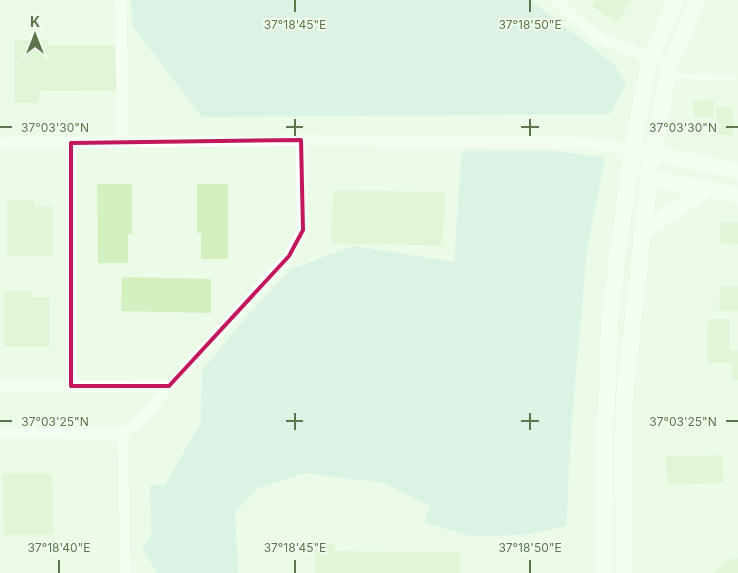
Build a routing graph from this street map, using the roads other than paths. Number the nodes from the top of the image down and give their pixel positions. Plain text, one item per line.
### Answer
1 (120, 0) edge
2 (556, 0) edge
3 (676, 0) edge
4 (698, 0) edge
5 (650, 58) junction
6 (669, 70) junction
7 (732, 78) dead end
8 (301, 140) junction
9 (123, 142) junction
10 (71, 143) junction
11 (0, 144) edge
12 (632, 150) junction
13 (653, 153) junction
14 (738, 171) edge
15 (649, 178) junction
16 (707, 189) junction
17 (738, 196) edge
18 (642, 236) junction
19 (71, 386) junction
20 (169, 386) junction
21 (0, 387) edge
22 (0, 432) edge
23 (123, 434) junction
24 (125, 573) edge
25 (606, 573) edge
26 (624, 573) edge

1 - 9 street
2 - 5 street
3 - 5 street
4 - 6 street
5 - 6 street
5 - 12 street
6 - 7 lane
6 - 13 street
8 - 9 street
8 - 12 street
8 - 20 street
9 - 10 street
10 - 11 street
10 - 19 street
12 - 13 street
12 - 15 street
12 - 25 street
13 - 14 street
13 - 15 street
15 - 16 street
15 - 18 street
16 - 17 street
16 - 18 street
18 - 26 street
19 - 20 street
19 - 21 street
20 - 23 street
22 - 23 street
23 - 24 street

